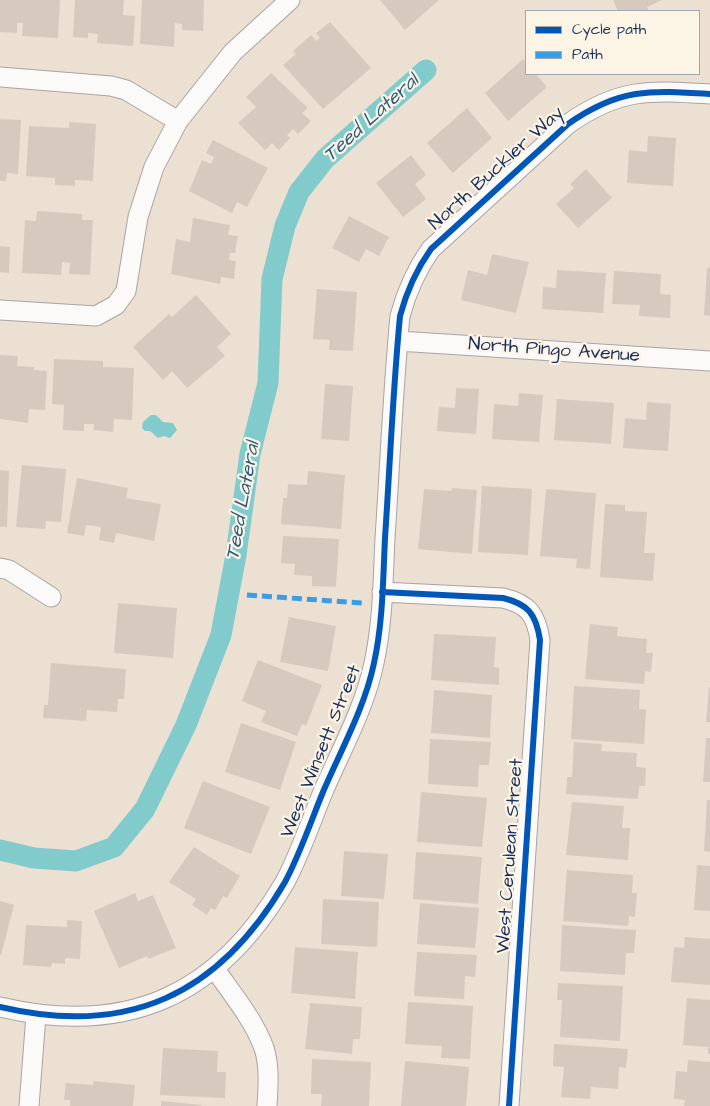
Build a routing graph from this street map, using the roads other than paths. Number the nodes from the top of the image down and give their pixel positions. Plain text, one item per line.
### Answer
1 (290, 0) edge
2 (0, 77) edge
3 (710, 94) edge
4 (178, 120) junction
5 (0, 310) edge
6 (398, 341) junction
7 (710, 361) edge
8 (0, 568) edge
9 (382, 592) junction
10 (51, 597) dead end
11 (215, 969) junction
12 (0, 1007) edge
13 (36, 1014) junction
14 (29, 1106) edge
15 (267, 1106) edge
16 (509, 1106) edge

1 - 4 street
2 - 4 street
3 - 6 street, North Buckler Way
4 - 5 street
6 - 7 street, North Pingo Avenue
6 - 9 street, West Winsett Street
8 - 10 street
9 - 11 street, West Winsett Street
9 - 16 street, West Cerulean Street
11 - 13 street, West Winsett Street
11 - 15 street
12 - 13 street, West Winsett Street
13 - 14 street

